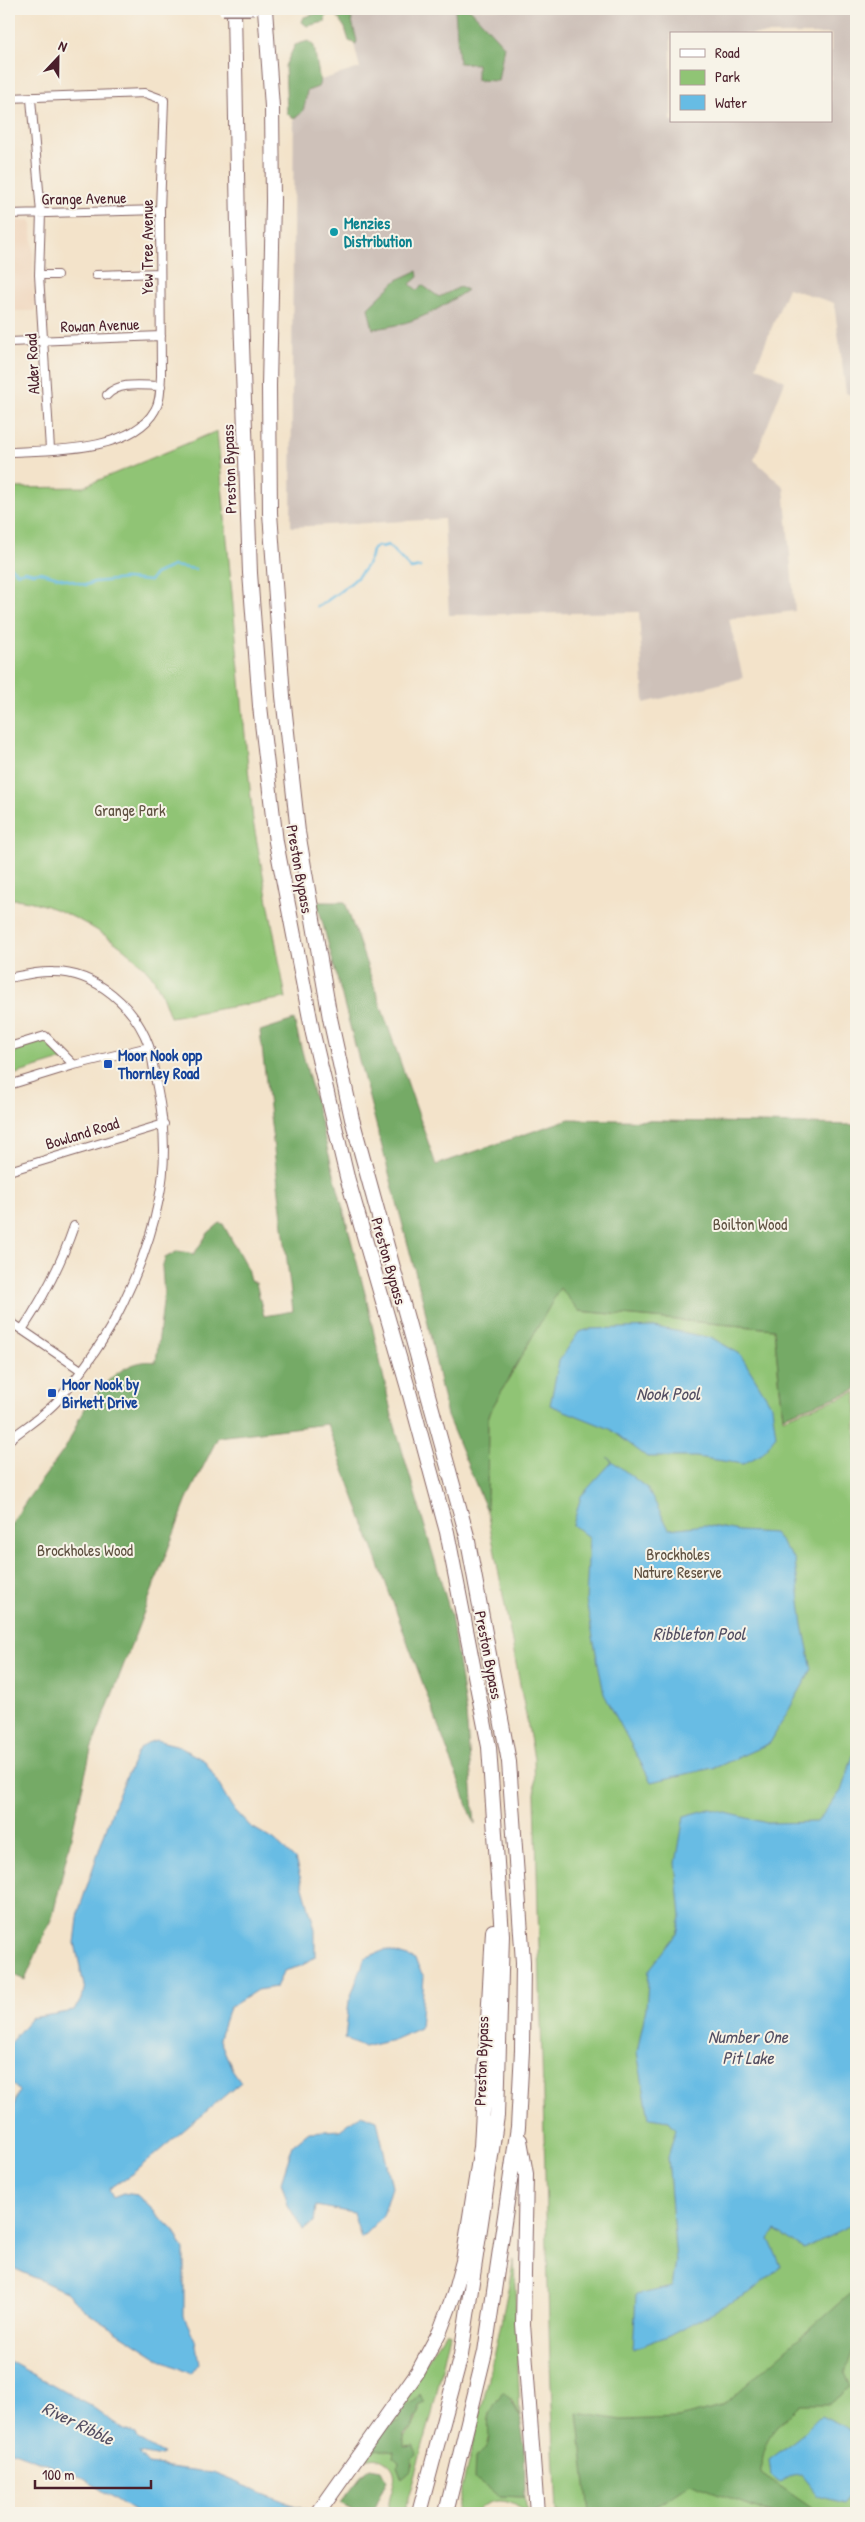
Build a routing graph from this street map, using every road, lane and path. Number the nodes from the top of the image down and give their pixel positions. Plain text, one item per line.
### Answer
1 (223, 9) edge
2 (234, 9) edge
3 (254, 9) edge
4 (265, 9) edge
5 (9, 98) edge
6 (31, 98) junction
7 (160, 210) junction
8 (41, 213) junction
9 (9, 214) edge
10 (160, 274) junction
11 (39, 275) junction
12 (57, 275) dead end
13 (96, 275) dead end
14 (161, 336) junction
15 (44, 340) junction
16 (9, 342) edge
17 (161, 386) junction
18 (107, 395) dead end
19 (50, 449) junction
20 (9, 452) edge
21 (9, 978) edge
22 (9, 1047) edge
23 (149, 1047) junction
24 (74, 1065) junction
25 (9, 1085) edge
26 (164, 1124) junction
27 (9, 1171) edge
28 (74, 1226) dead end
29 (9, 1321) edge
30 (22, 1330) junction
31 (81, 1370) junction
32 (9, 1440) edge
33 (498, 1870) junction
34 (518, 2127) junction
35 (318, 2513) edge
36 (419, 2513) edge
37 (446, 2513) edge
38 (537, 2513) edge

1 - 3 main road, bridge
2 - 33 highway, Preston Bypass
4 - 34 highway, Preston Bypass
5 - 6 street
6 - 7 street, Yew Tree Avenue
6 - 8 street, Alder Road
7 - 8 street, Grange Avenue
7 - 10 street, Yew Tree Avenue
8 - 9 street, Grange Avenue
8 - 11 street, Alder Road
10 - 13 street
10 - 14 street, Yew Tree Avenue
11 - 12 street
11 - 15 street, Alder Road
14 - 15 street, Rowan Avenue
14 - 17 street, Yew Tree Avenue
15 - 16 street, Rowan Avenue
15 - 19 street, Alder Road
17 - 18 street
17 - 19 street, Yew Tree Avenue
19 - 20 street, Yew Tree Avenue
21 - 23 street
22 - 24 street
23 - 24 street
23 - 26 street
24 - 25 street
26 - 27 street, Bowland Road
26 - 31 street
28 - 30 street
29 - 30 street
30 - 31 street
31 - 32 street
33 - 35 highway
33 - 36 highway, Preston Bypass
34 - 37 highway, Preston Bypass
34 - 38 highway

